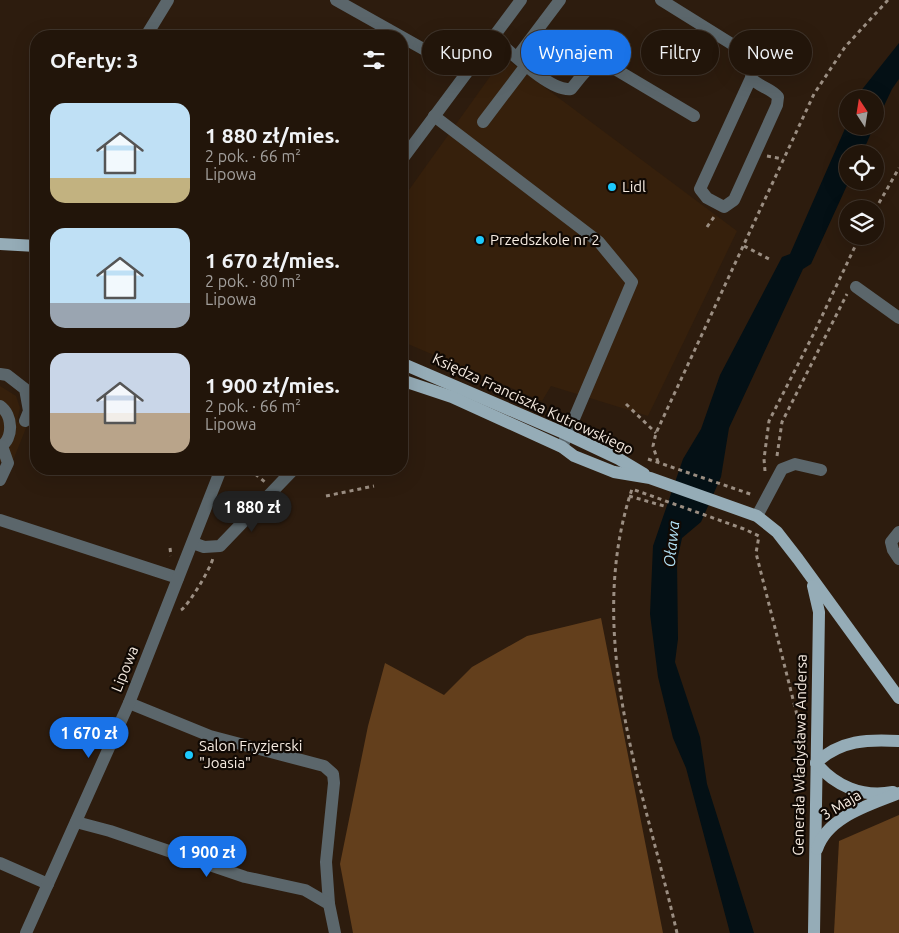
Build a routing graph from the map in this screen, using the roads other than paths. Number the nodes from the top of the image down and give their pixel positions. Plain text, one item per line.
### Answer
1 (168, 0) edge
2 (336, 0) edge
3 (521, 0) edge
4 (560, 0) edge
5 (661, 0) edge
6 (150, 30) edge
7 (391, 30) edge
8 (499, 30) edge
9 (541, 30) edge
10 (408, 39) edge
11 (422, 47) edge
12 (511, 52) edge
13 (521, 60) edge
14 (521, 63) edge
15 (465, 75) edge
16 (538, 75) edge
17 (583, 75) edge
18 (625, 75) edge
19 (751, 78) junction
20 (434, 116) junction
21 (694, 116) dead end
22 (483, 122) dead end
23 (408, 151) edge
24 (0, 244) edge
25 (30, 246) edge
26 (854, 287) road end
27 (899, 318) edge
28 (408, 366) edge
29 (0, 374) edge
30 (408, 382) edge
31 (0, 406) edge
32 (25, 421) dead end
33 (566, 434) junction
34 (1, 446) edge
35 (562, 447) junction
36 (821, 470) dead end
37 (219, 475) edge
38 (289, 475) edge
39 (650, 478) junction
40 (0, 480) edge
41 (753, 514) junction
42 (0, 520) edge
43 (899, 532) edge
44 (193, 542) junction
45 (899, 559) edge
46 (178, 578) junction
47 (811, 579) junction
48 (899, 698) edge
49 (129, 703) junction
50 (899, 741) edge
51 (816, 762) junction
52 (899, 792) edge
53 (76, 822) junction
54 (814, 859) junction
55 (0, 863) edge
56 (48, 884) junction
57 (329, 904) junction
58 (26, 933) edge
59 (336, 933) edge
60 (814, 933) edge

1 - 6 street
2 - 7 street
3 - 8 street
4 - 9 street
5 - 19 street
10 - 11 street
12 - 13 street
14 - 22 street
15 - 20 street
16 - 17 street
18 - 21 street
19 - 19 street
20 - 23 street
20 - 33 street
24 - 25 main road
26 - 27 street
28 - 33 main road, Księdza Franciszka Kutrowskiego
29 - 32 street
30 - 35 main road, Księdza Franciszka Kutrowskiego
31 - 34 street
33 - 35 street
33 - 39 main road, Księdza Franciszka Kutrowskiego
34 - 40 street
35 - 39 main road, Księdza Franciszka Kutrowskiego
36 - 41 street
37 - 44 street, Lipowa
38 - 44 street
39 - 41 main road, Księdza Franciszka Kutrowskiego
41 - 47 main road, Księdza Franciszka Kutrowskiego
42 - 46 street
43 - 45 street
44 - 46 street, Lipowa
46 - 49 street, Lipowa
47 - 48 main road, Księdza Franciszka Kutrowskiego
47 - 51 main road, Generała Władysława Andersa
49 - 53 street, Lipowa
49 - 57 street
50 - 51 main road
51 - 52 main road, 3 Maja
51 - 54 main road, Generała Władysława Andersa
52 - 54 main road, 3 Maja
53 - 56 street, Lipowa
53 - 57 street
54 - 60 main road, Generała Władysława Andersa
55 - 56 street
56 - 58 street, Lipowa
57 - 59 street

